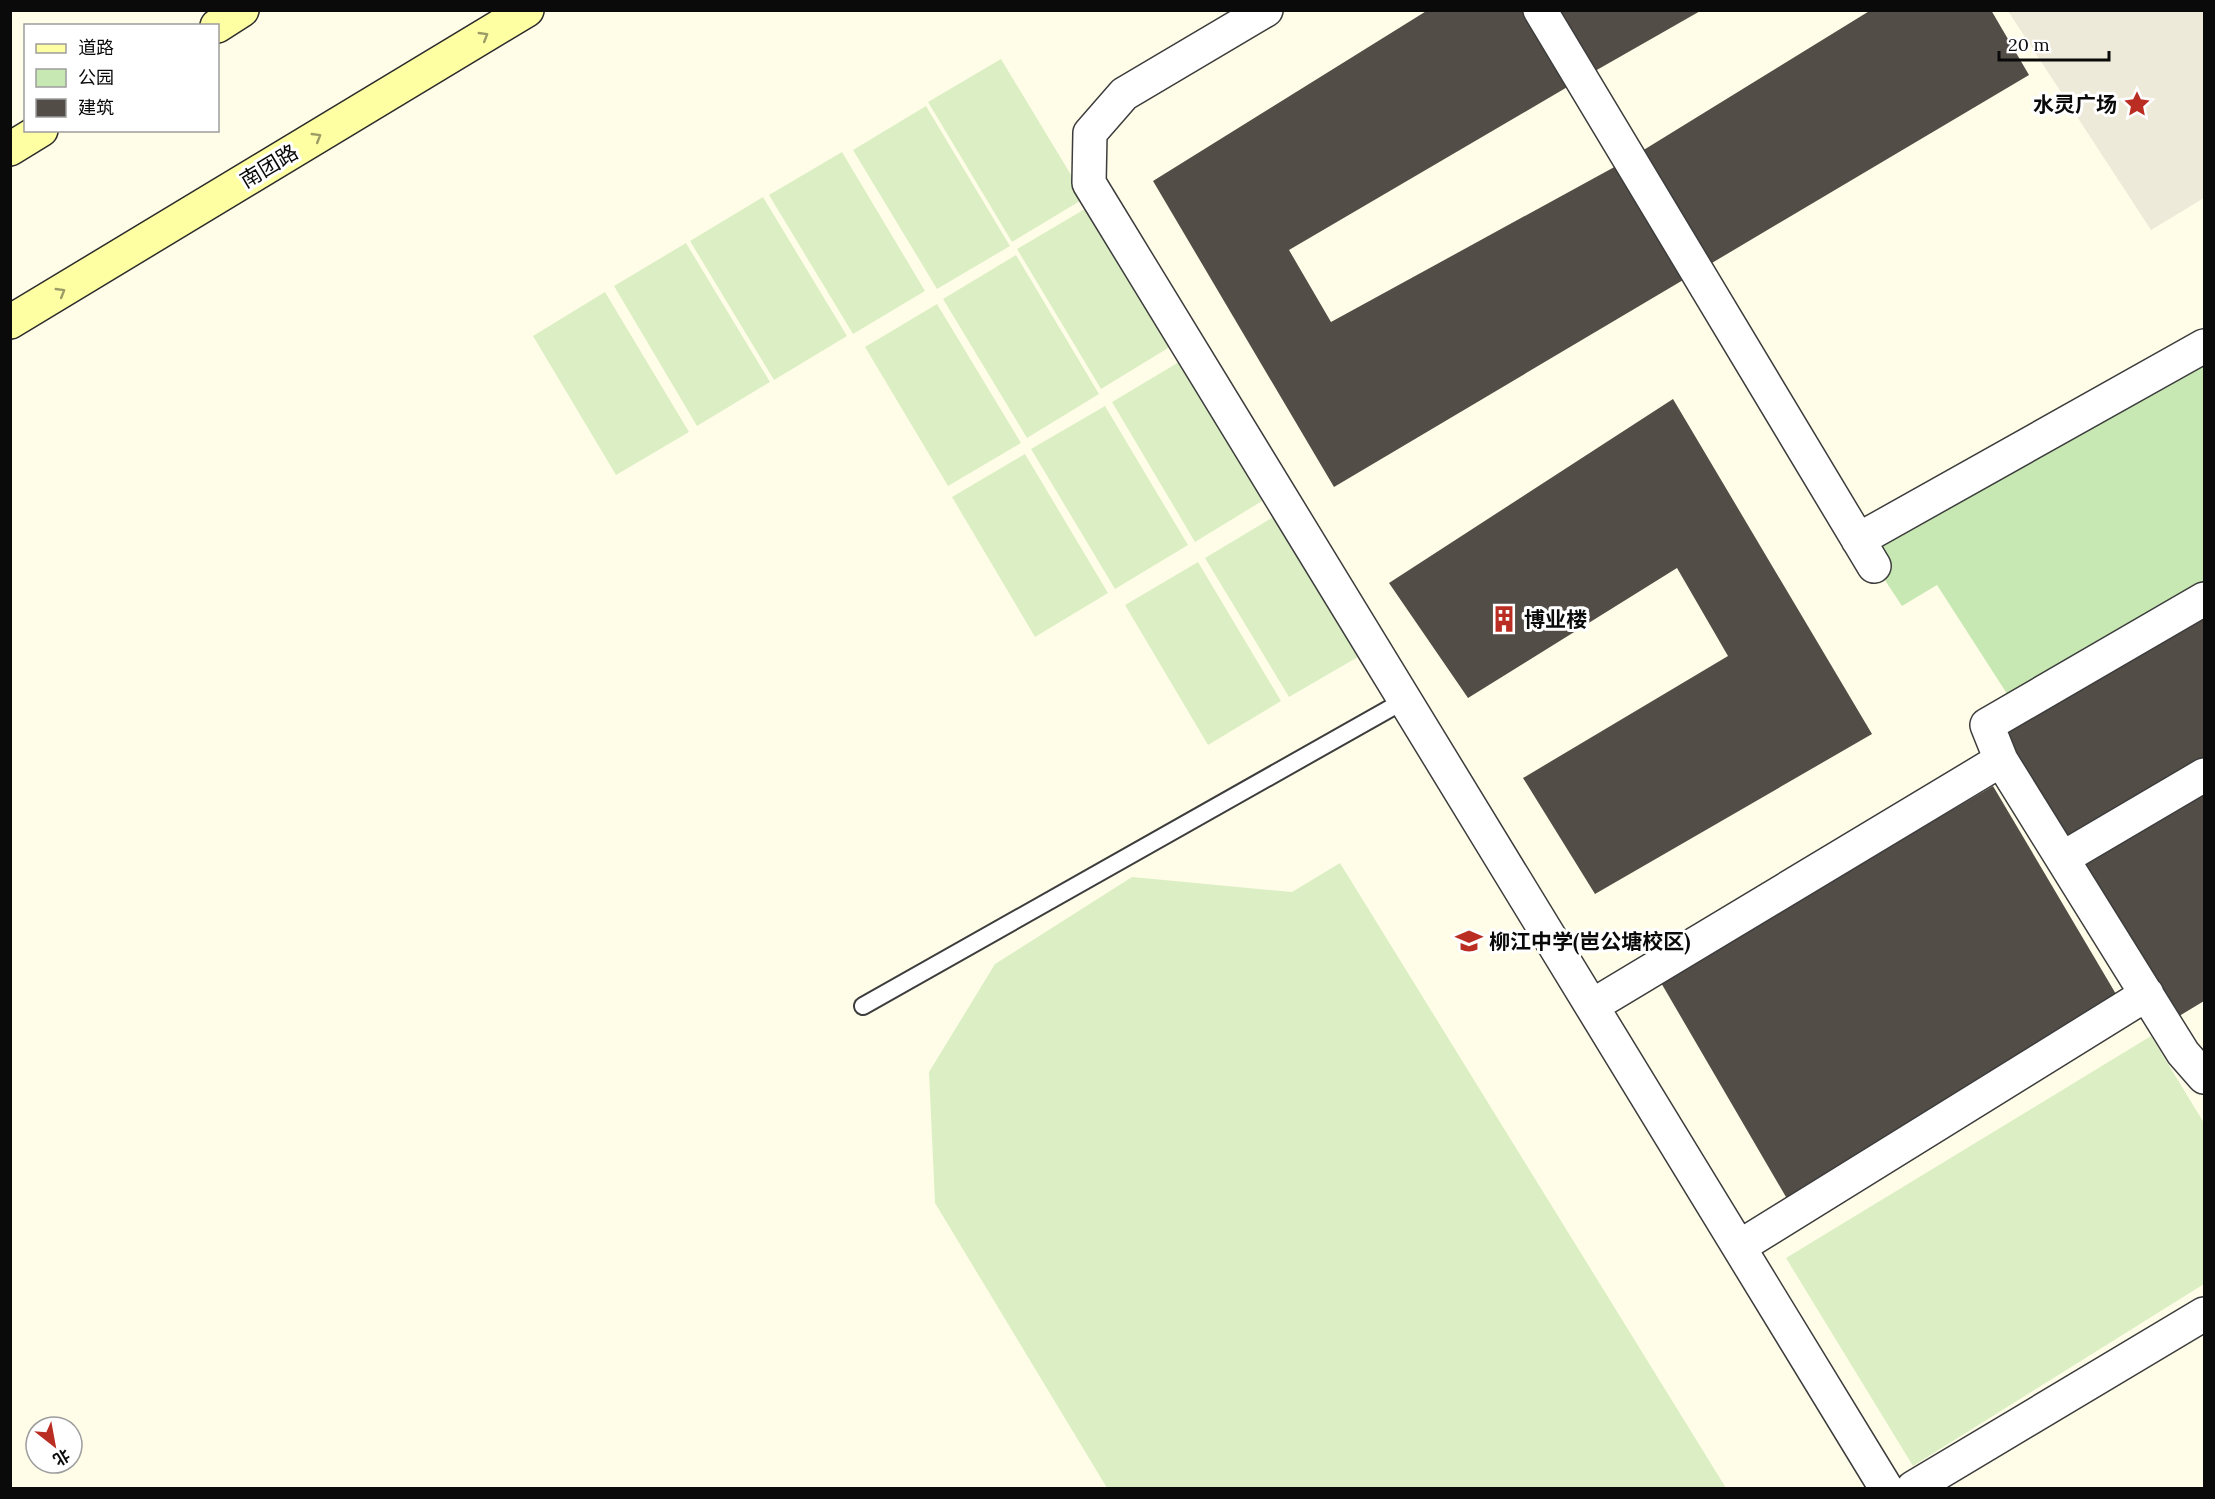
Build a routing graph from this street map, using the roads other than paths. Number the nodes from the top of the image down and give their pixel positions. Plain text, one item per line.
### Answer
1 (242, 10) edge
2 (527, 10) edge
3 (1266, 10) edge
4 (1540, 10) edge
5 (219, 24) edge
6 (38, 132) edge
7 (10, 148) edge
8 (10, 322) edge
9 (2205, 346) edge
10 (2205, 599) edge
11 (1405, 700) junction
12 (2001, 760) junction
13 (2205, 775) edge
14 (2063, 858) junction
15 (2147, 994) junction
16 (863, 1006) dead end
17 (1592, 1006) junction
18 (2194, 1047) edge
19 (2205, 1077) edge
20 (1740, 1247) junction
21 (2205, 1314) edge
22 (1886, 1488) edge
23 (1913, 1488) edge

1 - 5 main road
8 -> 2 main road, 南团路
3 - 11 street
4 - 9 street
6 - 7 main road
10 - 12 street
11 - 16 lane
11 - 17 street
12 - 14 street
12 - 17 street
13 - 14 street
14 - 15 street
15 - 18 street
15 - 20 street
17 - 20 street
18 - 19 street
20 - 22 street
21 - 23 street

